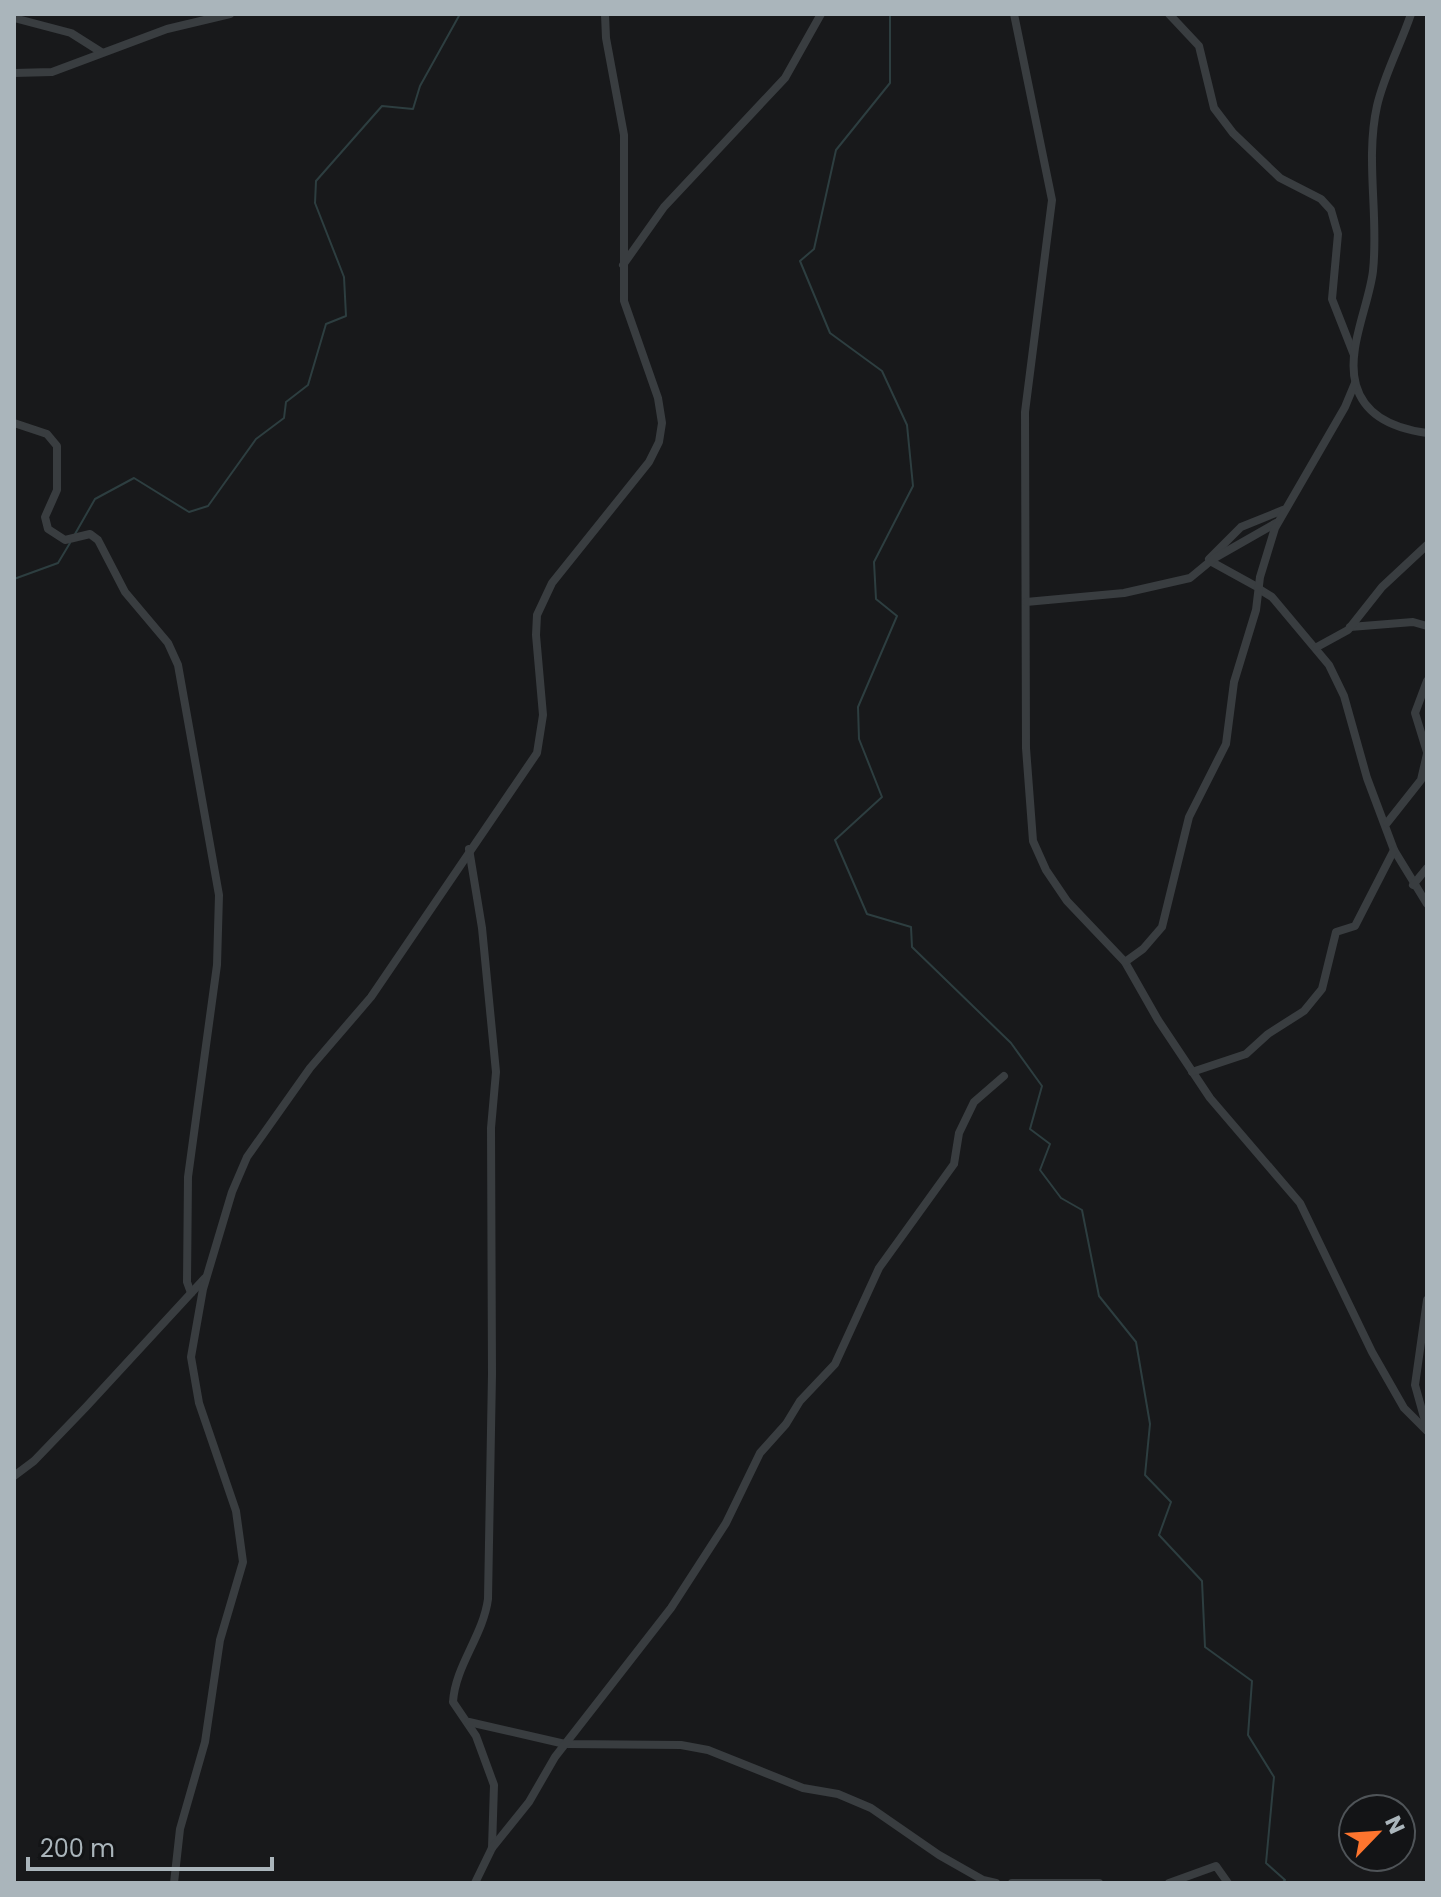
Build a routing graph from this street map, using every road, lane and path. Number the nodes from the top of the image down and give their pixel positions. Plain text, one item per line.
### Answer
1 (230, 14) edge
2 (605, 14) edge
3 (821, 14) edge
4 (1014, 14) edge
5 (1169, 14) edge
6 (1411, 14) edge
7 (214, 16) edge
8 (14, 18) edge
9 (101, 52) junction
10 (14, 73) edge
11 (623, 265) junction
12 (1355, 356) junction
13 (1355, 383) junction
14 (14, 423) edge
15 (1427, 433) edge
16 (1283, 510) junction
17 (1277, 523) junction
18 (1427, 545) edge
19 (1208, 562) junction
20 (1259, 588) junction
21 (1026, 602) junction
22 (1427, 626) edge
23 (1350, 627) junction
24 (1317, 647) junction
25 (1427, 681) edge
26 (1427, 753) edge
27 (1387, 823) junction
28 (469, 849) junction
29 (1394, 850) junction
30 (1427, 868) edge
31 (1413, 885) junction
32 (1427, 904) edge
33 (1125, 962) junction
34 (1192, 1072) junction
35 (1004, 1076) dead end
36 (209, 1271) junction
37 (191, 1293) junction
38 (1427, 1300) edge
39 (1427, 1430) edge
40 (14, 1476) edge
41 (467, 1722) junction
42 (565, 1744) junction
43 (492, 1848) junction
44 (174, 1883) edge
45 (475, 1883) edge
46 (996, 1883) edge
47 (1012, 1883) edge
48 (1099, 1883) edge
49 (1169, 1883) edge
50 (1228, 1883) edge

1 - 7 street
2 - 11 street
3 - 11 street
4 - 21 street
5 - 12 street
6 - 12 street
7 - 9 street
8 - 9 street
9 - 10 street
11 - 28 street
12 - 13 street
13 - 15 street
13 - 16 street
14 - 37 street
16 - 17 street
16 - 19 street
17 - 19 street
17 - 20 street
18 - 23 street
19 - 20 street
19 - 21 street
20 - 24 street
20 - 33 street
21 - 33 street
22 - 23 street
23 - 24 street
24 - 27 street
25 - 26 street
26 - 27 street
27 - 29 street
28 - 36 street
28 - 41 street
29 - 31 street
29 - 34 street
30 - 31 street
31 - 32 street
33 - 34 street
34 - 39 street
35 - 42 street
36 - 37 street
36 - 44 street
37 - 40 street
38 - 39 street
41 - 42 street
41 - 43 street
42 - 43 street
42 - 46 street
43 - 45 street
47 - 48 street
49 - 50 street

